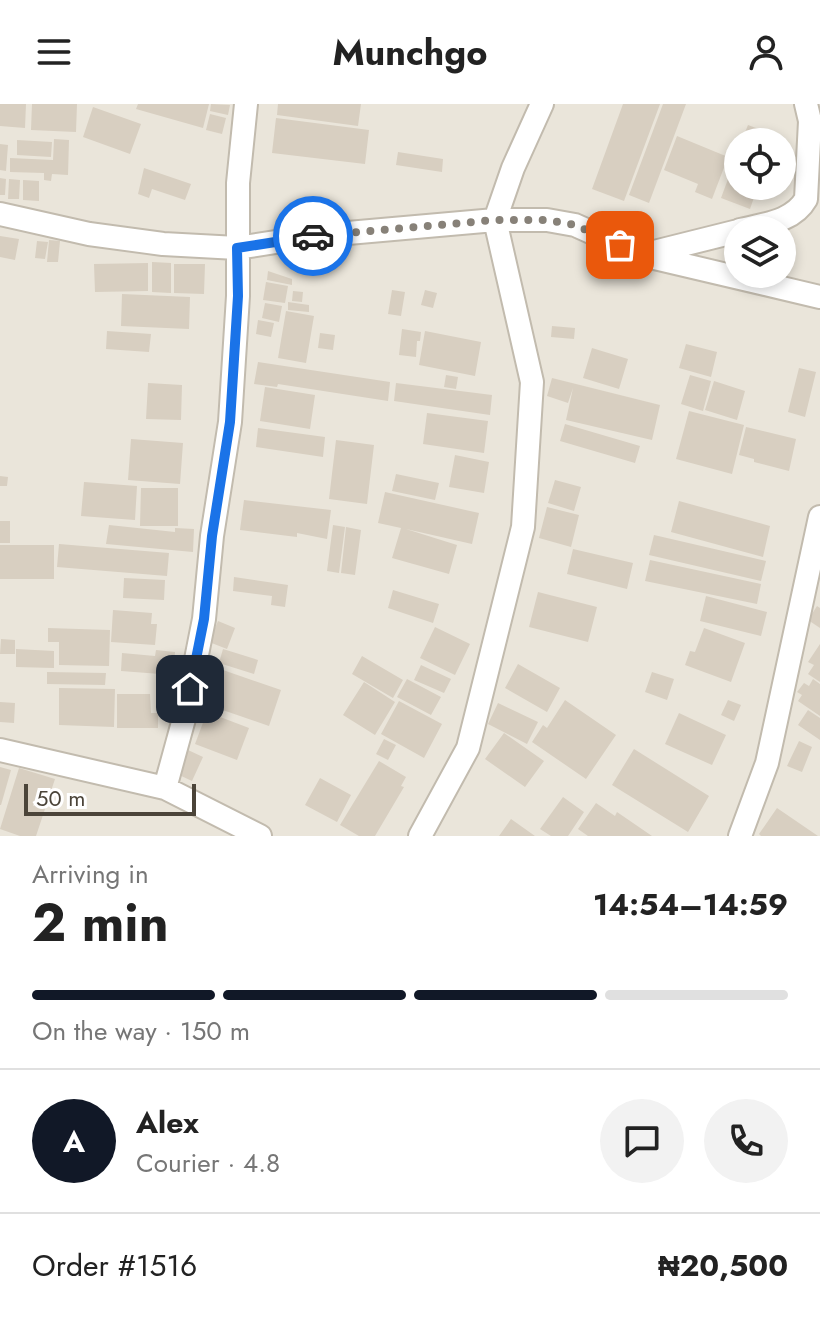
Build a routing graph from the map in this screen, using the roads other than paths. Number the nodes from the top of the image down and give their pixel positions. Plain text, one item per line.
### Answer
1 (246, 104) edge
2 (542, 104) edge
3 (806, 104) edge
4 (0, 214) edge
5 (791, 216) edge
6 (495, 220) junction
7 (724, 234) edge
8 (707, 238) junction
9 (237, 248) junction
10 (642, 255) junction
11 (724, 257) edge
12 (724, 272) edge
13 (787, 288) edge
14 (820, 297) edge
15 (820, 517) edge
16 (0, 750) edge
17 (165, 788) junction
18 (260, 836) edge
19 (420, 836) edge
20 (740, 836) edge

1 - 9 street
2 - 6 street
3 - 5 street
4 - 9 street
6 - 9 street
6 - 10 street
6 - 19 street
7 - 8 street
8 - 10 street
8 - 11 street
9 - 17 street
10 - 12 street
13 - 14 street
15 - 20 street
16 - 17 street
17 - 18 street

